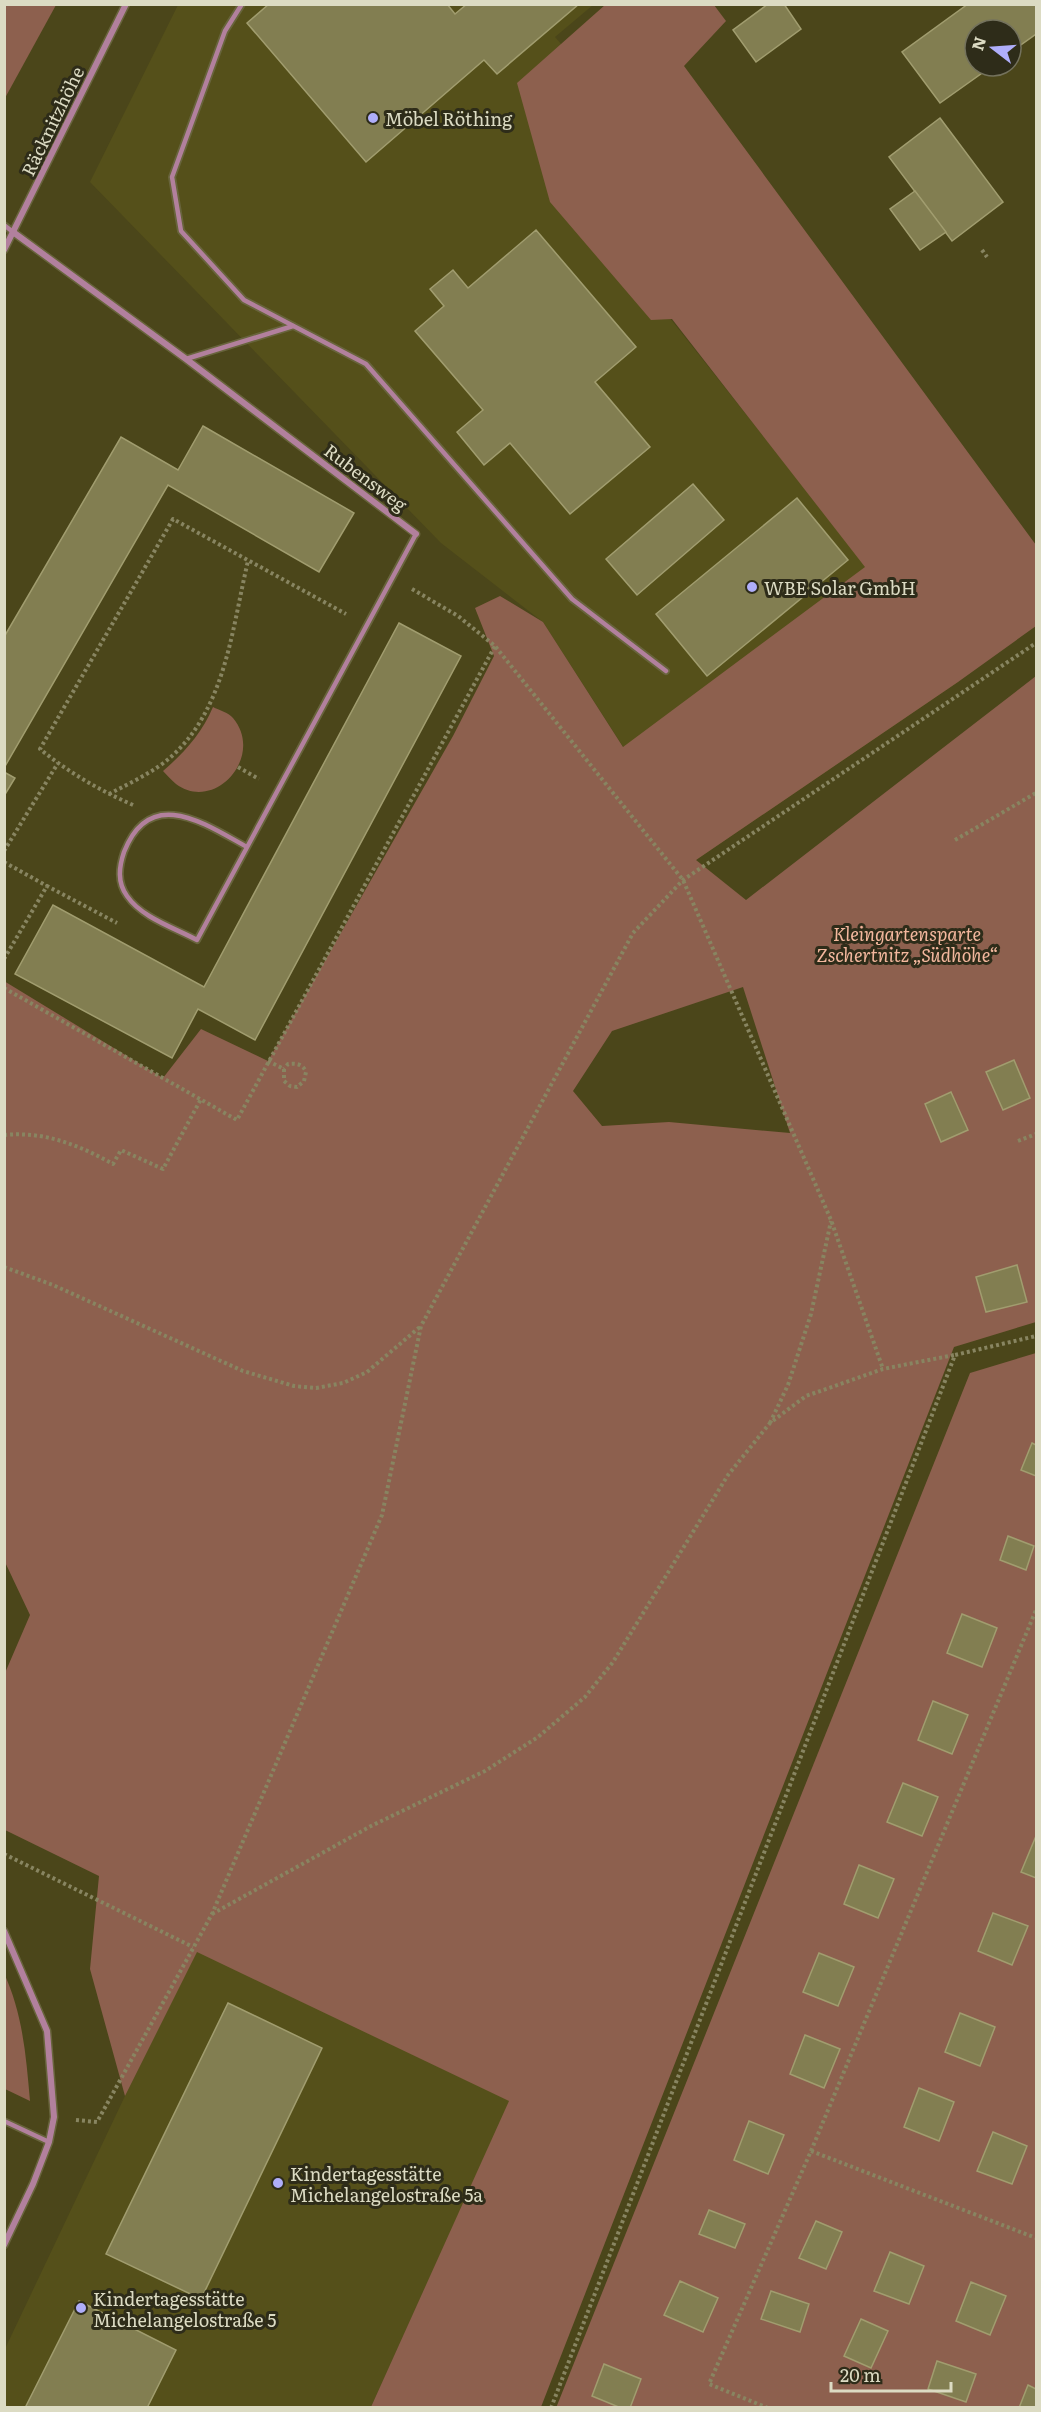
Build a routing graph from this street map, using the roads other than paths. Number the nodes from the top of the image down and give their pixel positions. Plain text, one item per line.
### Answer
1 (126, 4) edge
2 (242, 4) edge
3 (4, 225) edge
4 (13, 232) junction
5 (4, 250) edge
6 (293, 326) junction
7 (186, 359) junction
8 (416, 534) joint
9 (666, 671) dead end
10 (247, 847) junction
11 (4, 1931) edge
12 (4, 2121) edge
13 (49, 2142) junction
14 (4, 2245) edge

1 - 4 street, Räcknitzhöhe
2 - 6 lane
3 - 4 lane
4 - 5 street, Räcknitzhöhe
4 - 7 street, Rubensweg
6 - 7 lane
6 - 9 lane
7 - 8 street, Rubensweg
8 - 10 lane, Rubensweg
10 - 10 lane, Rubensweg
11 - 13 street
12 - 13 lane
13 - 14 street

